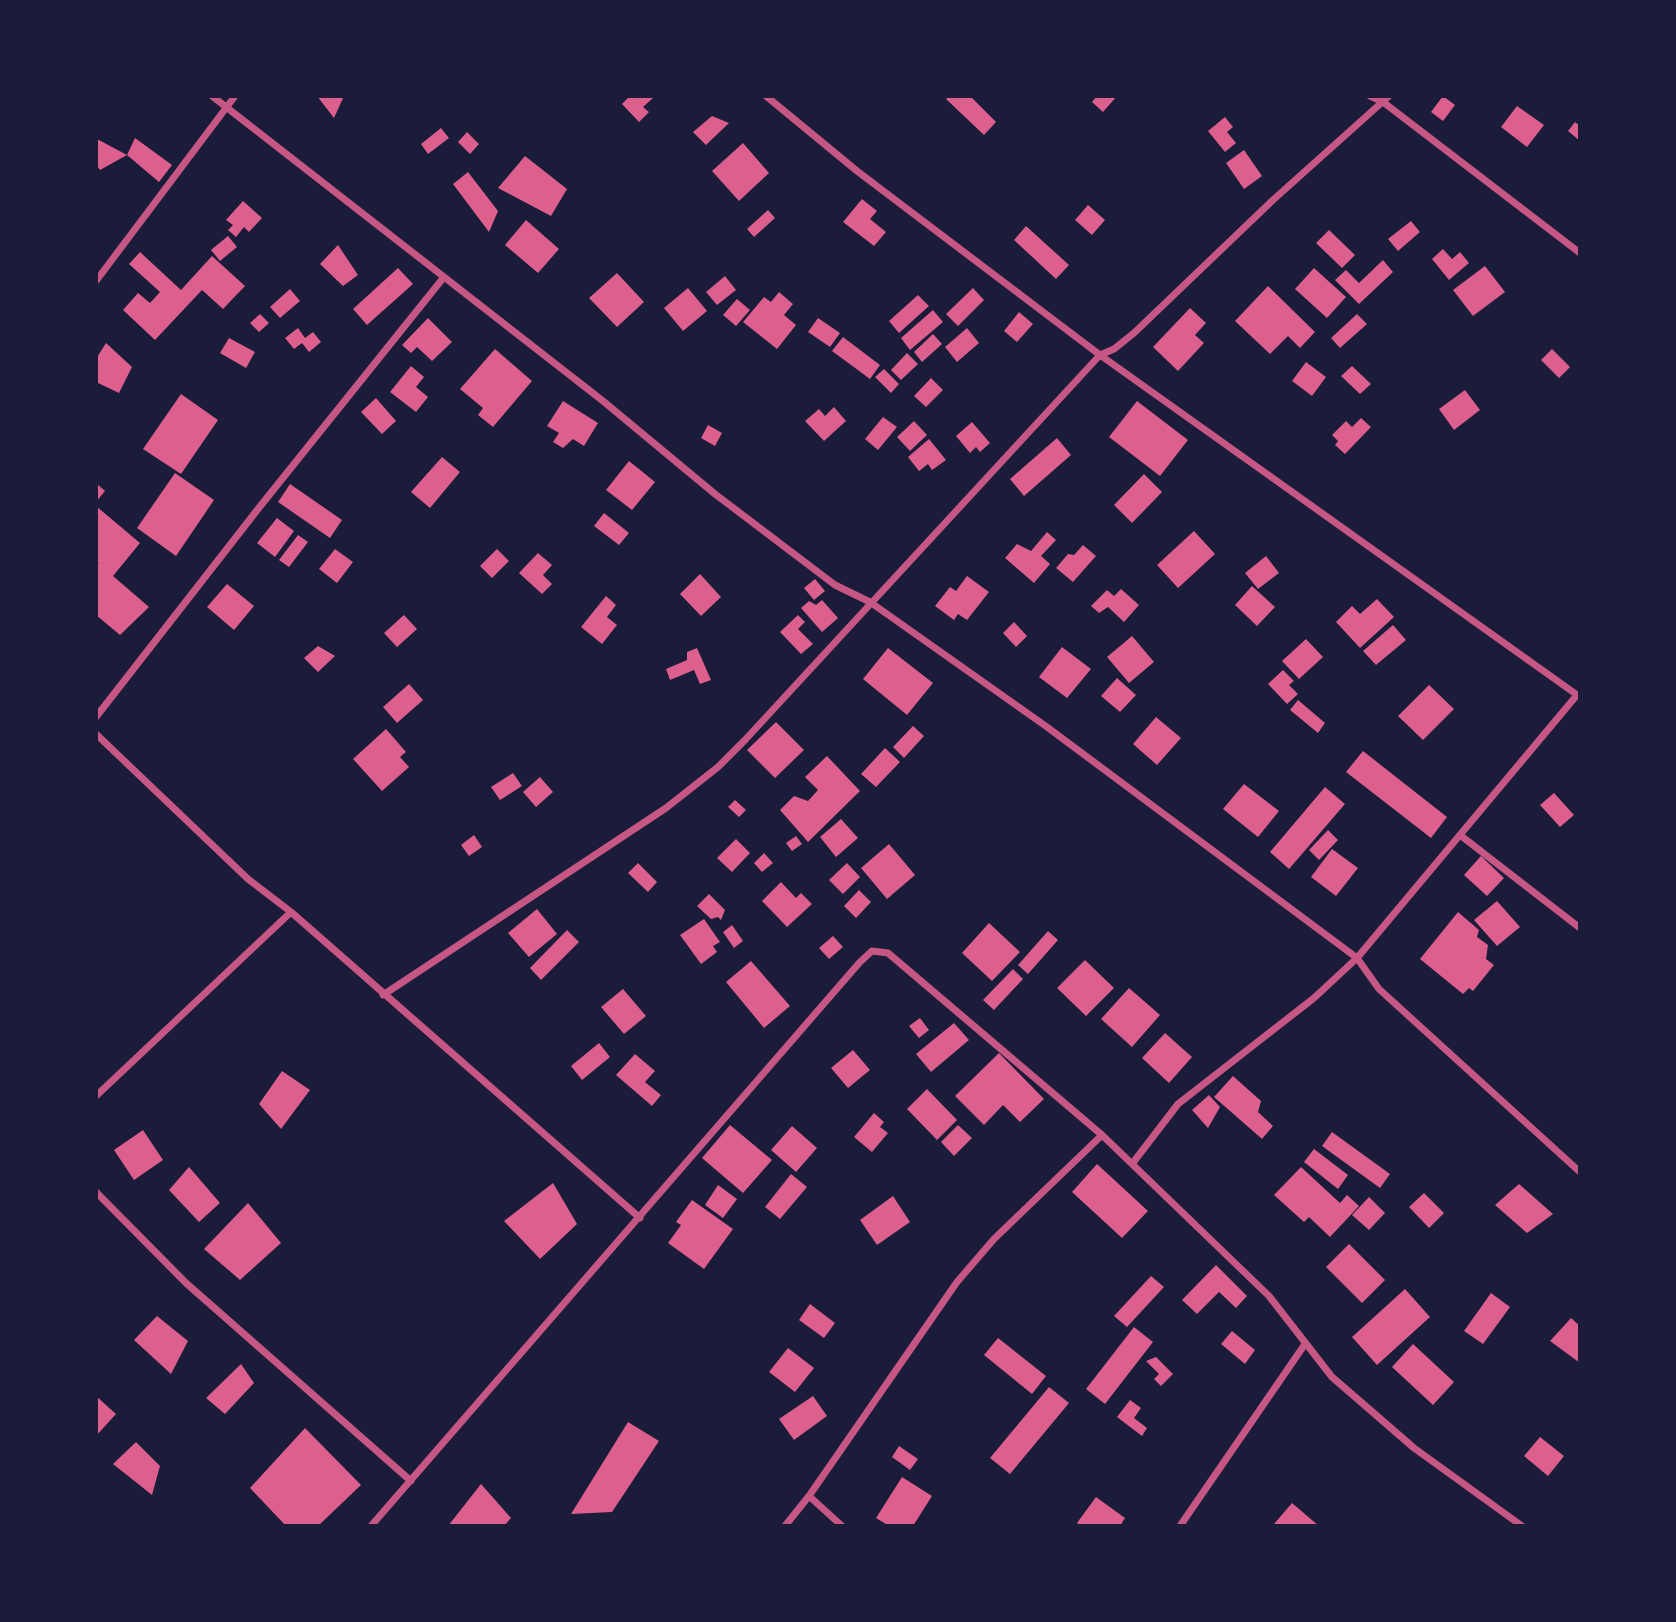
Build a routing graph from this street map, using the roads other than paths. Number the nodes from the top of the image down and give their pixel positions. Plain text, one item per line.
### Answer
1 (212, 96) edge
2 (235, 96) edge
3 (766, 96) edge
4 (1370, 96) edge
5 (1386, 99) edge
6 (227, 107) junction
7 (1580, 254) edge
8 (444, 277) junction
9 (96, 281) edge
10 (1100, 355) junction
11 (870, 603) junction
12 (1578, 696) edge
13 (96, 717) edge
14 (96, 734) edge
15 (1460, 835) junction
16 (290, 912) junction
17 (1580, 928) edge
18 (1357, 958) junction
19 (383, 995) junction
20 (96, 1096) edge
21 (1102, 1135) junction
22 (1132, 1164) junction
23 (1580, 1172) edge
24 (96, 1192) edge
25 (640, 1218) junction
26 (1305, 1344) junction
27 (411, 1481) junction
28 (808, 1496) junction
29 (371, 1526) edge
30 (785, 1526) edge
31 (842, 1526) edge
32 (1180, 1526) edge
33 (1522, 1526) edge

1 - 6 street
2 - 6 street
3 - 10 street
4 - 5 street
5 - 7 street
5 - 10 street
6 - 8 street
6 - 9 street
8 - 11 street
8 - 13 street
10 - 11 street
10 - 12 street
11 - 18 street
11 - 19 street
12 - 15 street
14 - 16 street
15 - 17 street
15 - 18 street
16 - 19 street
16 - 20 street
18 - 22 street
18 - 23 street
19 - 25 street
21 - 22 street
21 - 25 street
21 - 28 street
22 - 26 street
24 - 27 street
25 - 27 street
26 - 32 street
26 - 33 street
27 - 29 street
28 - 30 street
28 - 31 street

